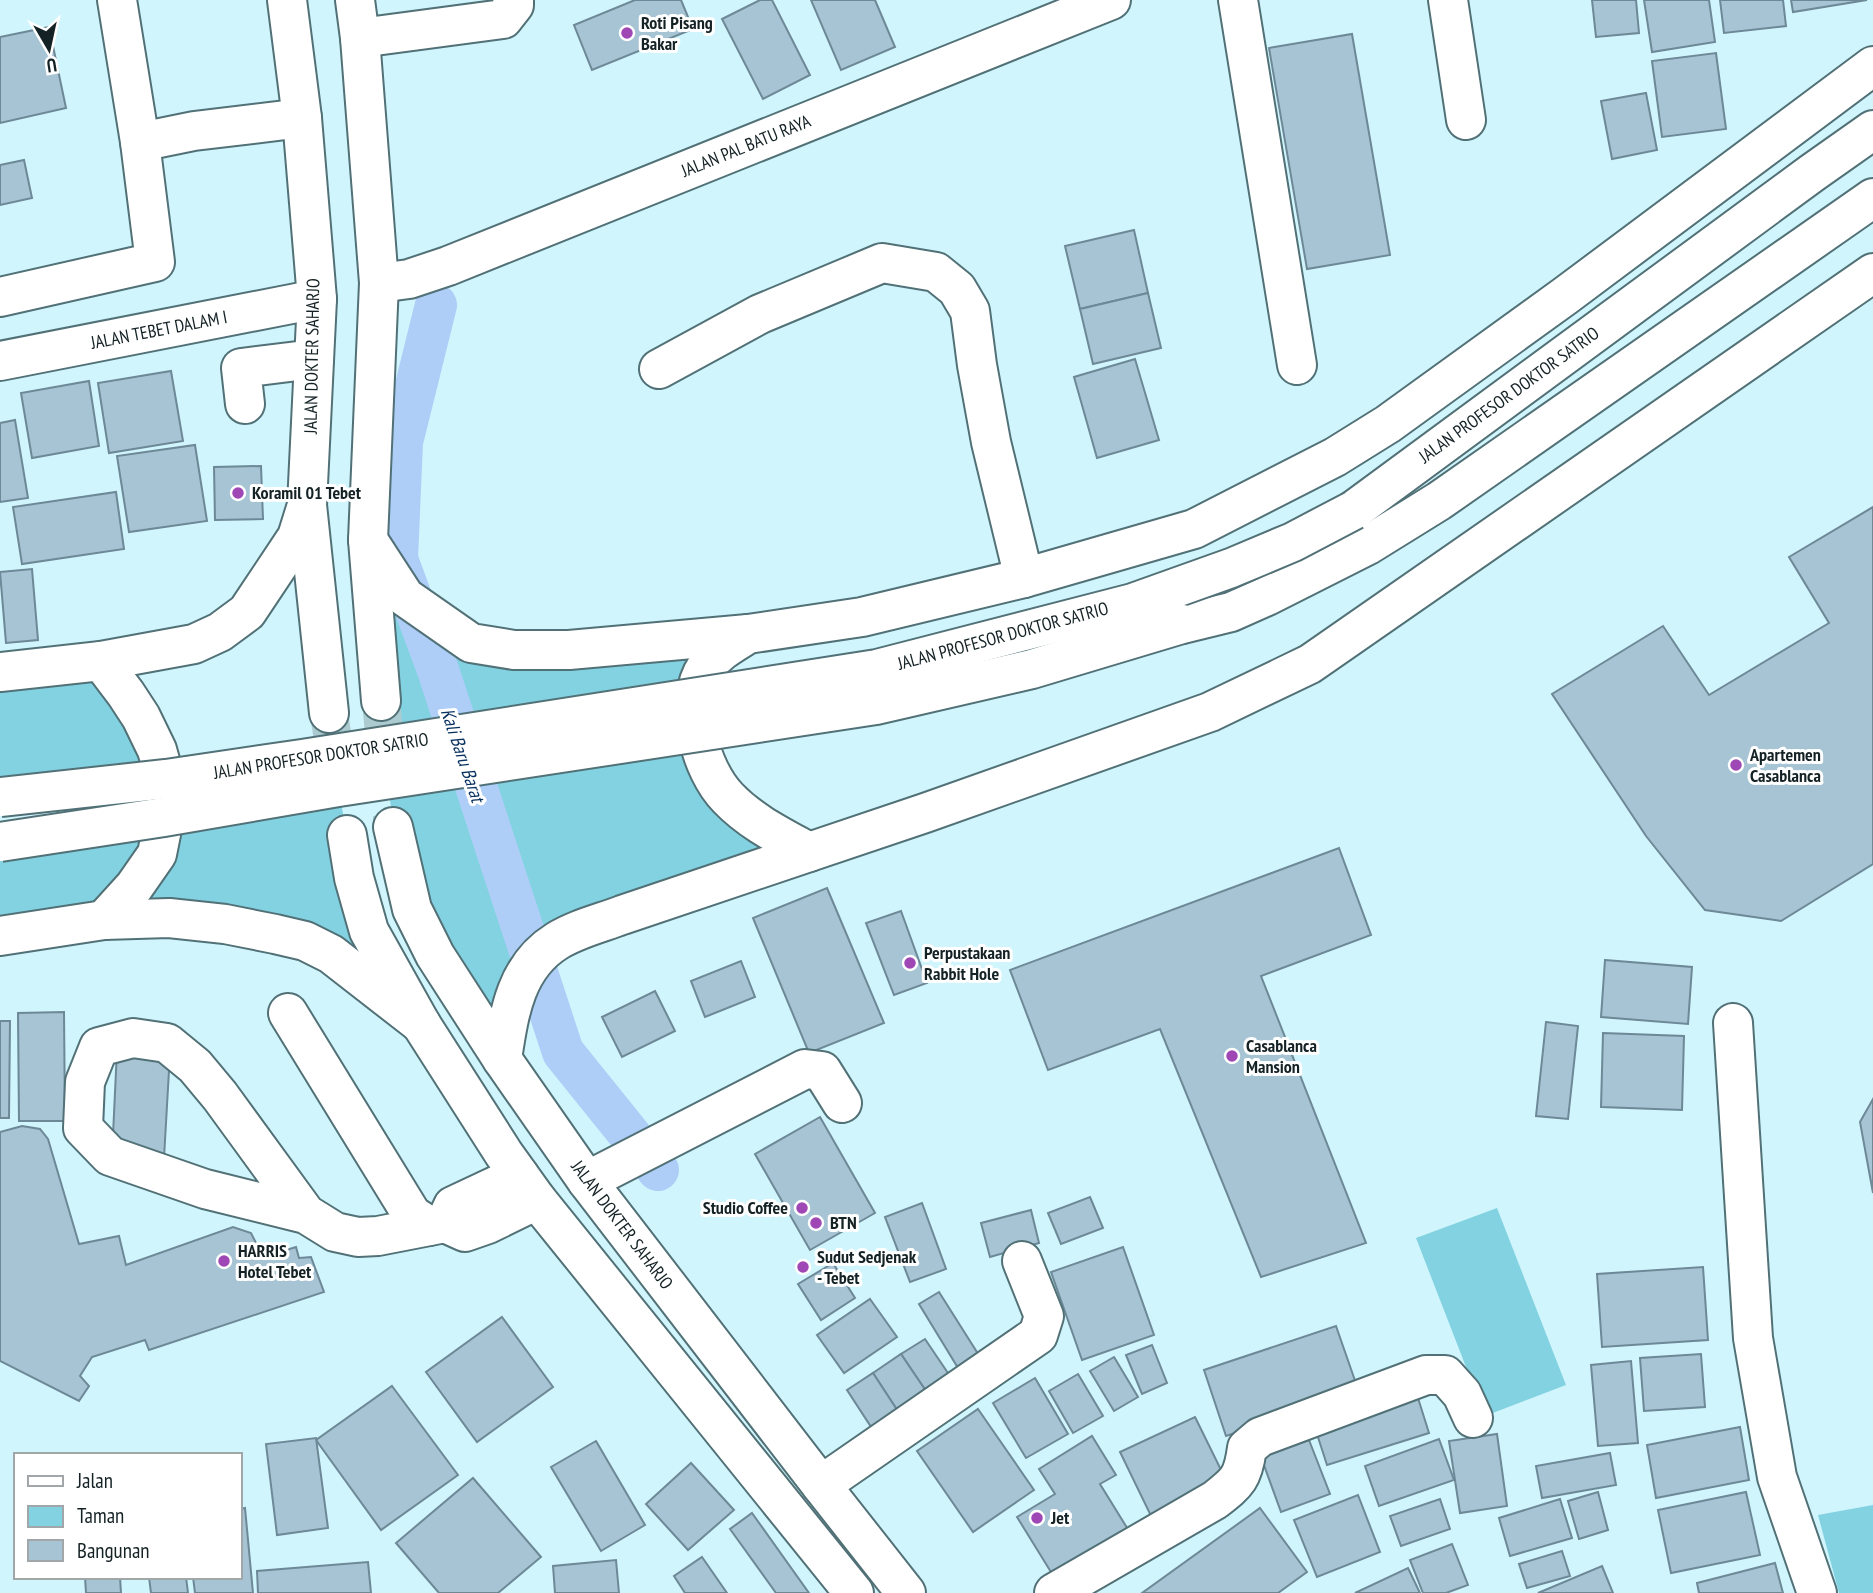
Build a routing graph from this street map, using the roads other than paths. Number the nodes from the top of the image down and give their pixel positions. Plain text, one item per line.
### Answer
1 (117, 0) edge
2 (287, 0) edge
3 (355, 0) edge
4 (514, 0) edge
5 (1111, 0) edge
6 (1238, 0) edge
7 (1448, 0) edge
8 (360, 38) junction
9 (1873, 66) edge
10 (302, 118) junction
11 (1466, 120) dead end
12 (1873, 130) edge
13 (140, 142) junction
14 (1873, 198) edge
15 (1873, 273) edge
16 (379, 283) junction
17 (0, 297) edge
18 (317, 299) junction
19 (314, 359) junction
20 (0, 361) edge
21 (1297, 365) dead end
22 (659, 369) dead end
23 (245, 404) dead end
24 (307, 505) junction
25 (368, 540) junction
26 (1024, 578) junction
27 (748, 634) junction
28 (101, 661) junction
29 (0, 672) edge
30 (381, 701) tunnel mouth
31 (329, 713) tunnel mouth
32 (0, 797) edge
33 (393, 827) tunnel mouth
34 (347, 835) tunnel mouth
35 (0, 842) edge
36 (809, 852) junction
37 (104, 920) junction
38 (0, 936) edge
39 (288, 1013) dead end
40 (1733, 1023) dead end
41 (421, 1024) junction
42 (502, 1059) junction
43 (842, 1103) dead end
44 (587, 1181) junction
45 (528, 1188) junction
46 (306, 1214) junction
47 (437, 1224) junction
48 (1022, 1261) dead end
49 (1473, 1418) dead end
50 (821, 1485) junction
51 (1059, 1590) edge
52 (855, 1593) edge
53 (906, 1593) edge
54 (1817, 1593) edge

1 - 13 main road
2 - 10 main road, JALAN DOKTER SAHARJO
3 - 8 main road
4 - 8 main road
5 - 16 main road, JALAN PAL BATU RAYA
6 - 21 main road
7 - 11 main road
8 - 16 main road
9 - 26 main road
10 - 13 main road
10 - 18 main road, JALAN DOKTER SAHARJO
12 - 32 main road, JALAN PROFESOR DOKTOR SATRIO, bridge
13 - 17 main road
14 - 35 main road, JALAN PROFESOR DOKTOR SATRIO, bridge
15 - 36 main road
16 - 25 main road
18 - 19 main road, JALAN DOKTER SAHARJO
18 - 20 main road, JALAN TEBET DALAM I
19 - 23 main road
19 - 24 main road, JALAN DOKTER SAHARJO
22 - 26 main road
24 - 28 main road
24 - 31 main road, JALAN DOKTER SAHARJO
25 - 27 main road
25 - 30 main road
26 - 27 main road
27 - 36 main road
28 - 29 main road
28 - 37 main road
33 - 42 main road, JALAN DOKTER SAHARJO
34 - 41 main road
36 - 42 main road
37 - 38 main road
37 - 41 main road
39 - 47 main road
40 - 54 main road
41 - 45 main road
42 - 44 main road, JALAN DOKTER SAHARJO
43 - 44 main road
44 - 50 main road, JALAN DOKTER SAHARJO
45 - 47 main road
45 - 52 main road
46 - 46 main road
46 - 47 main road
48 - 50 main road
49 - 51 main road
50 - 53 main road, JALAN DOKTER SAHARJO

